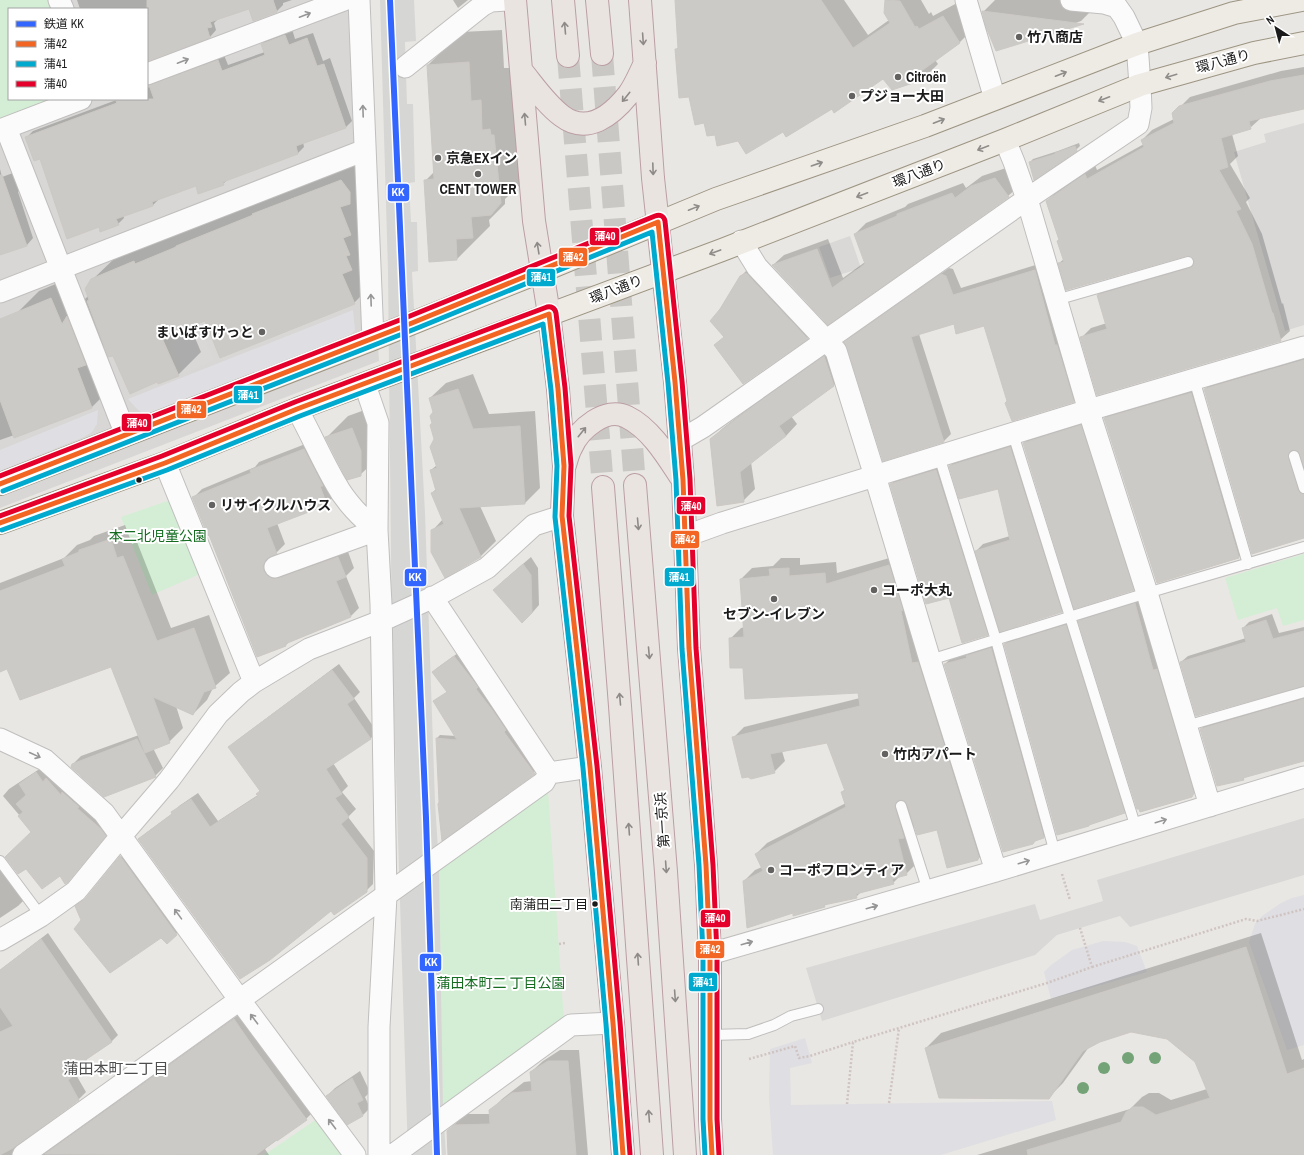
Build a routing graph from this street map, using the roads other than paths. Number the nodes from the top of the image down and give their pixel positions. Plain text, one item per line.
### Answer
1 (344, 0) edge
2 (359, 0) edge
3 (507, 0) edge
4 (515, 0) edge
5 (563, 0) edge
6 (597, 0) edge
7 (640, 0) edge
8 (966, 0) edge
9 (1071, 0) edge
10 (1302, 0) edge
11 (1235, 7) edge
12 (1304, 43) edge
13 (1136, 44) junction
14 (602, 54) tunnel mouth
15 (568, 56) tunnel mouth
16 (645, 63) junction
17 (405, 68) dead end
18 (521, 70) junction
19 (148, 74) edge
20 (1140, 85) junction
21 (995, 99) junction
22 (79, 100) edge
23 (3, 129) edge
24 (1005, 140) junction
25 (365, 150) junction
26 (1026, 200) junction
27 (658, 222) junction
28 (741, 241) junction
29 (1188, 262) dead end
30 (60, 269) junction
31 (542, 271) junction
32 (663, 271) junction
33 (0, 292) edge
34 (1056, 300) junction
35 (548, 314) junction
36 (373, 339) junction
37 (826, 340) junction
38 (1304, 347) edge
39 (1194, 379) junction
40 (365, 385) junction
41 (297, 410) junction
42 (1089, 410) junction
43 (1013, 434) junction
44 (126, 435) junction
45 (679, 441) junction
46 (939, 456) junction
47 (1294, 456) dead end
48 (165, 463) junction
49 (564, 466) junction
50 (875, 476) junction
51 (682, 480) junction
52 (0, 484) edge
53 (635, 485) tunnel mouth
54 (603, 487) tunnel mouth
55 (1304, 488) edge
56 (562, 516) junction
57 (0, 523) edge
58 (377, 530) junction
59 (686, 536) junction
60 (1304, 547) edge
61 (1248, 564) junction
62 (276, 567) dead end
63 (1147, 593) junction
64 (432, 597) junction
65 (1071, 618) junction
66 (381, 621) junction
67 (996, 640) junction
68 (930, 660) junction
69 (254, 682) junction
70 (1304, 692) edge
71 (1186, 726) junction
72 (0, 739) edge
73 (590, 767) junction
74 (549, 772) junction
75 (1304, 777) edge
76 (901, 806) dead end
77 (1210, 806) junction
78 (1136, 828) junction
79 (121, 836) junction
80 (1057, 860) junction
81 (0, 861) edge
82 (996, 871) junction
83 (928, 891) junction
84 (386, 896) junction
85 (41, 916) junction
86 (0, 940) edge
87 (710, 954) junction
88 (239, 999) junction
89 (818, 1009) dead end
90 (613, 1023) junction
91 (710, 1035) junction
92 (23, 1155) edge
93 (355, 1155) edge
94 (378, 1155) edge
95 (392, 1155) edge
96 (623, 1155) edge
97 (652, 1155) edge
98 (685, 1155) edge
99 (712, 1155) edge

19 -> 1 street
25 -> 2 street
3 - 17 street
4 - 18 highway
15 -> 5 highway
6 - 14 highway
7 -> 16 highway
8 - 21 street
9 - 13 street
10 - 11 main road
11 - 13 main road
12 -> 20 main road, 環八通り
13 - 20 street
21 -> 13 main road
16 -> 18 highway
16 -> 27 highway
31 -> 18 highway
20 -> 24 main road, 環八通り
20 - 26 street
27 -> 21 main road
22 - 23 street
23 - 30 street
24 - 26 street
24 -> 28 main road, 環八通り
25 - 30 street
36 -> 25 street
26 - 34 street
26 - 37 street
27 - 31 main road
27 - 32 highway
28 -> 32 main road, 環八通り
28 - 37 street
29 - 34 lane
30 - 33 street
30 - 44 street
31 - 35 highway
31 - 36 main road
32 - 35 main road, 環八通り
32 - 45 highway
34 - 42 street
35 - 40 main road, 環八通り
35 - 49 highway
36 - 44 main road
37 - 45 street
37 - 50 street
38 - 39 street
39 - 42 street
39 - 61 lane
40 - 41 main road, 環八通り
40 - 58 street
41 - 48 main road, 環八通り
41 - 58 street
42 - 43 street
42 - 63 street
43 - 46 street
43 - 65 lane
44 - 52 main road
45 - 51 highway
46 - 50 street
46 - 67 lane
47 - 55 lane
48 - 57 main road, 環八通り
48 - 69 street
49 -> 51 highway
49 - 56 highway
50 - 59 street
50 - 68 street
51 - 59 highway
53 -> 98 highway, 第一京浜
97 -> 54 highway
56 - 64 street
56 - 73 highway
58 - 62 street
58 - 66 street
59 - 87 highway
60 - 61 lane
61 - 63 lane
63 - 65 lane
63 - 71 street
64 - 66 street
64 - 74 street
65 - 67 lane
65 - 78 lane
66 - 69 street
66 - 84 street
67 - 68 lane
67 - 80 lane
68 - 82 street
69 - 79 street
70 - 71 lane
71 - 77 street
72 -> 79 street
73 - 74 street
73 - 90 highway
74 - 84 street
75 - 77 street
76 - 83 lane
78 -> 77 street
78 - 80 street
79 - 85 street
88 -> 79 street
82 -> 80 street
81 - 85 lane
82 - 83 street
87 -> 83 street
84 - 88 street
84 - 94 street
85 - 86 street
87 - 91 highway
88 - 92 street
93 -> 88 street
89 - 91 lane
90 - 95 street
90 - 96 highway
91 - 99 highway

